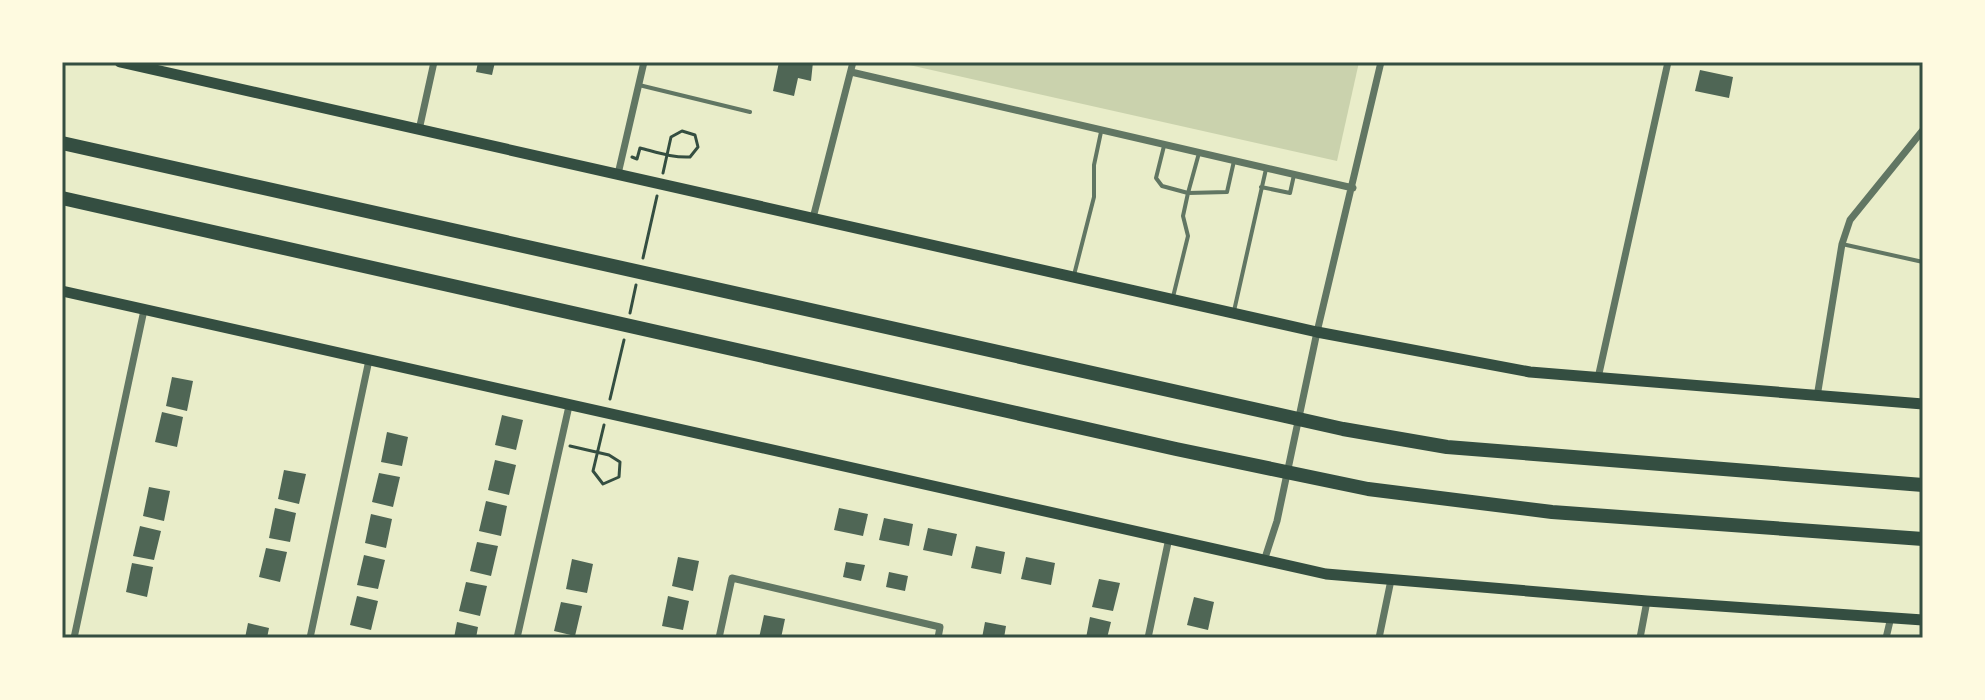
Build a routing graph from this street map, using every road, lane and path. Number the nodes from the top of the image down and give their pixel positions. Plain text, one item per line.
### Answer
1 (120, 62) edge
2 (434, 62) edge
3 (644, 62) edge
4 (853, 62) edge
5 (1381, 62) edge
6 (1668, 62) edge
7 (851, 72) junction
8 (639, 85) junction
9 (750, 112) dead end
10 (419, 130) junction
11 (1923, 130) edge
12 (1101, 132) junction
13 (62, 143) edge
14 (1164, 146) junction
15 (1199, 153) junction
16 (637, 159) dead end
17 (1234, 161) junction
18 (1266, 169) junction
19 (618, 174) junction
20 (1294, 175) junction
21 (661, 182) dead end
22 (1261, 187) junction
23 (1353, 188) junction
24 (1188, 193) junction
25 (657, 197) dead end
26 (62, 198) edge
27 (813, 218) junction
28 (1842, 244) junction
29 (643, 258) dead end
30 (1923, 262) edge
31 (639, 273) dead end
32 (1074, 277) junction
33 (62, 291) edge
34 (1173, 299) junction
35 (144, 310) junction
36 (1233, 313) junction
37 (629, 319) dead end
38 (1317, 332) junction
39 (625, 334) dead end
40 (369, 360) junction
41 (1598, 378) junction
42 (1817, 397) junction
43 (1923, 404) edge
44 (569, 406) junction
45 (607, 410) dead end
46 (604, 425) dead end
47 (559, 444) junction
48 (1923, 485) edge
49 (1169, 538) junction
50 (1923, 539) edge
51 (1264, 561) junction
52 (1391, 580) junction
53 (1647, 601) junction
54 (1891, 617) junction
55 (1923, 620) edge
56 (74, 638) edge
57 (310, 638) edge
58 (517, 638) edge
59 (719, 638) edge
60 (938, 638) edge
61 (1148, 638) edge
62 (1379, 638) edge
63 (1640, 638) edge
64 (1886, 638) edge

1 - 10 main road
2 - 10 street
3 - 8 street
4 - 7 street
5 - 23 street
6 - 41 street
7 - 12 street
7 - 27 street
8 - 9 lane
8 - 19 street
10 - 19 main road
11 - 28 street
12 - 14 street
12 - 32 lane
13 - 48 highway
14 - 15 street
14 - 24 lane
15 - 17 street
15 - 24 lane
16 - 21 path
17 - 18 street
17 - 24 lane
18 - 20 street
18 - 22 lane
19 - 27 main road
20 - 22 lane
20 - 23 street
22 - 36 lane
23 - 38 street
24 - 34 lane
25 - 29 path
26 - 50 highway
27 - 32 main road
28 - 30 lane
28 - 42 street
31 - 37 path
32 - 34 main road
33 - 35 main road
34 - 36 main road
35 - 40 main road
35 - 56 street
36 - 38 main road
38 - 41 main road
38 - 51 street
39 - 45 path
40 - 44 main road
40 - 57 street
41 - 42 main road
42 - 43 main road
44 - 47 street
44 - 49 main road
46 - 47 path
47 - 58 street
49 - 51 main road
49 - 61 street
51 - 52 main road
52 - 53 main road
52 - 62 street
53 - 54 main road
53 - 63 street
54 - 55 main road
54 - 64 street
59 - 60 street

